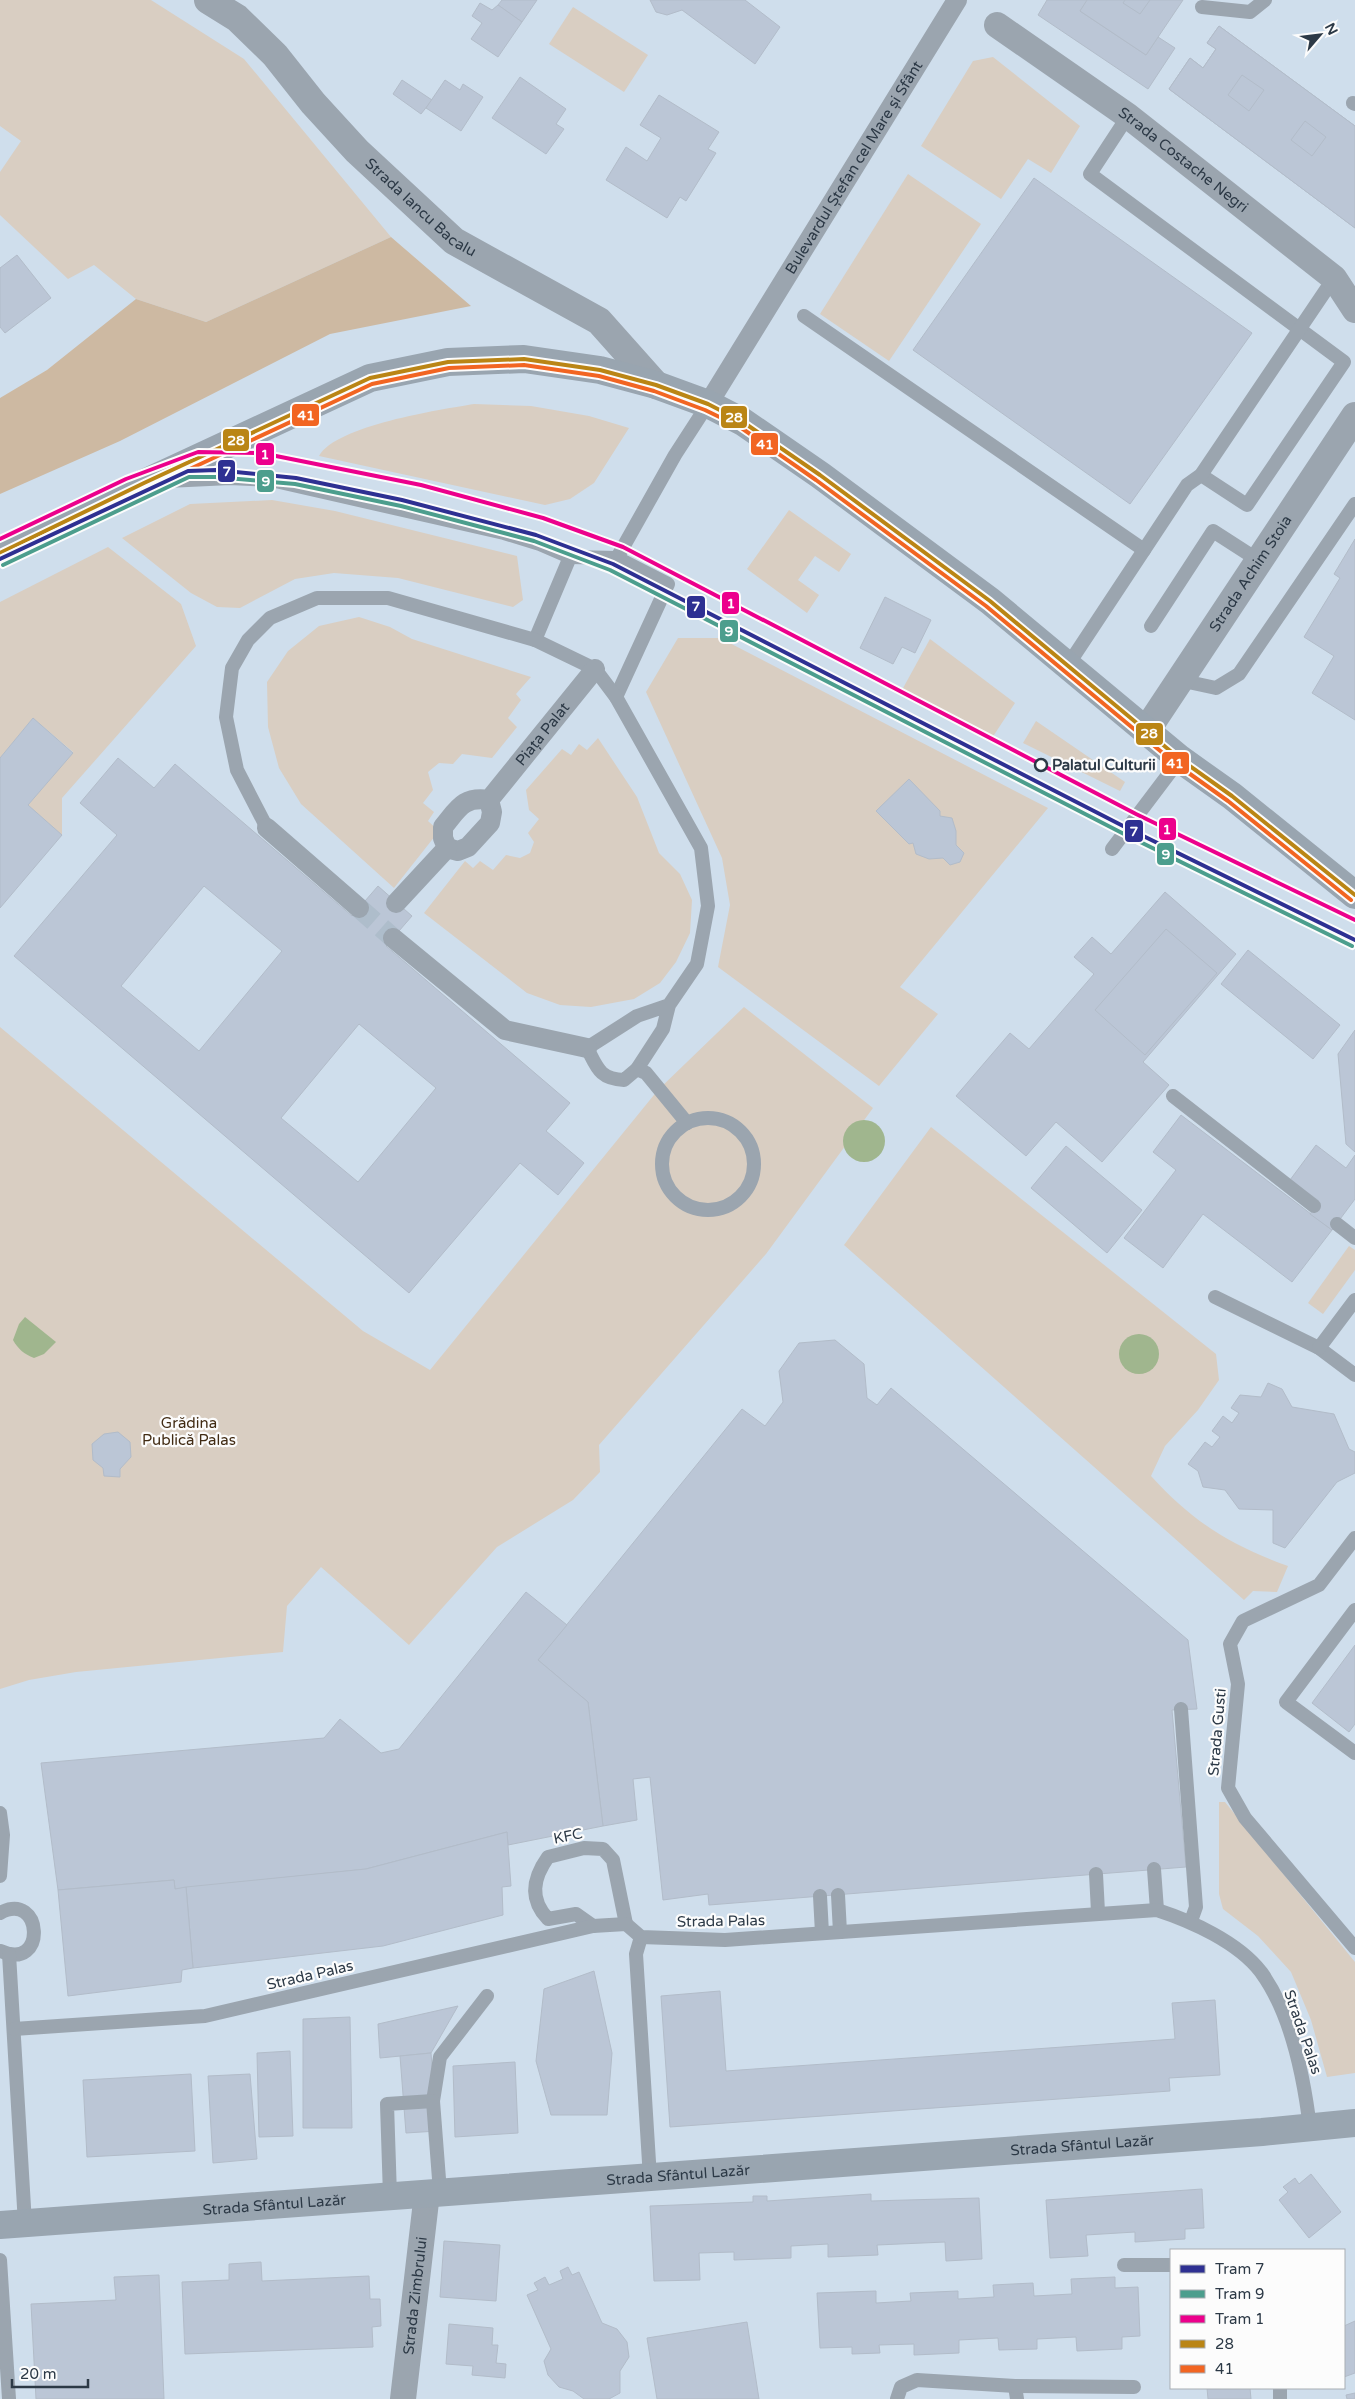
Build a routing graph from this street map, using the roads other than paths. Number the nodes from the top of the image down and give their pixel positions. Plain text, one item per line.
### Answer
1 (208, 0) edge
2 (958, 0) edge
3 (1265, 0) edge
4 (1202, 7) dead end
5 (997, 25) dead end
6 (1128, 116) junction
7 (1334, 278) junction
8 (1355, 310) edge
9 (804, 316) dead end
10 (1298, 330) junction
11 (656, 385) junction
12 (708, 404) junction
13 (1355, 416) edge
14 (1201, 475) junction
15 (144, 483) junction
16 (1355, 504) edge
17 (1144, 550) junction
18 (0, 553) edge
19 (570, 557) junction
20 (617, 558) junction
21 (1258, 560) junction
22 (1152, 626) dead end
23 (535, 640) junction
24 (1068, 666) junction
25 (595, 669) junction
26 (1179, 680) junction
27 (616, 697) junction
28 (1146, 731) junction
29 (1180, 759) junction
30 (489, 800) junction
31 (266, 828) joint
32 (447, 848) junction
33 (1112, 849) dead end
34 (1355, 896) edge
35 (396, 903) dead end
36 (359, 908) tunnel mouth
37 (394, 938) tunnel mouth
38 (669, 1005) junction
39 (587, 1048) junction
40 (637, 1069) junction
41 (1173, 1096) dead end
42 (687, 1123) junction
43 (1314, 1206) dead end
44 (1337, 1224) dead end
45 (1355, 1238) edge
46 (1215, 1297) dead end
47 (1355, 1300) edge
48 (1319, 1348) junction
49 (1355, 1375) edge
50 (1355, 1538) edge
51 (1355, 1610) edge
52 (1181, 1709) dead end
53 (1355, 1753) edge
54 (0, 1813) edge
55 (1154, 1869) dead end
56 (1096, 1874) dead end
57 (0, 1876) edge
58 (838, 1895) dead end
59 (820, 1896) dead end
60 (0, 1902) edge
61 (1157, 1910) junction
62 (6, 1911) edge
63 (1098, 1912) junction
64 (1191, 1921) junction
65 (626, 1924) junction
66 (594, 1926) junction
67 (840, 1932) junction
68 (822, 1933) junction
69 (641, 1937) junction
70 (1355, 1948) edge
71 (23, 1952) junction
72 (4, 1953) edge
73 (12, 1987) junction
74 (487, 1996) dead end
75 (14, 2029) junction
76 (433, 2101) junction
77 (1355, 2123) edge
78 (1310, 2128) junction
79 (650, 2178) junction
80 (433, 2193) junction
81 (390, 2196) junction
82 (13, 2225) edge
83 (0, 2260) edge
84 (1124, 2265) dead end
85 (1170, 2265) edge
86 (3, 2365) edge
87 (1134, 2387) dead end
88 (1016, 2392) edge
89 (9, 2399) edge
90 (403, 2399) edge
91 (897, 2399) edge

1 - 11 street, Strada Iancu Bacalu
2 - 12 street, Bulevardul Ștefan cel Mare și Sfânt
3 - 4 lane
5 - 6 street, Strada Costache Negri
6 - 7 street, Strada Costache Negri
6 - 10 lane
7 - 8 street, Strada Costache Negri
7 - 10 lane
9 - 17 lane
10 - 14 lane
10 - 14 lane
11 - 12 main road
11 - 15 main road
12 - 20 lane
12 - 24 main road
13 - 21 street, Strada Achim Stoia
14 - 17 lane
15 - 18 main road
15 - 19 lane
16 - 26 lane
17 - 24 lane
19 - 20 lane
19 - 23 lane
20 - 27 lane
21 - 22 lane
21 - 26 street, Strada Achim Stoia
23 - 25 lane
23 - 31 lane
24 - 28 main road
25 - 27 lane
25 - 30 street, Piața Palat
26 - 28 street, Strada Achim Stoia
27 - 38 lane
28 - 29 main road
29 - 33 lane
29 - 34 main road
30 - 32 street
30 - 32 street
31 - 36 street
32 - 35 street
37 - 39 street
38 - 39 lane
38 - 40 lane
39 - 40 lane
40 - 42 lane
41 - 43 lane
42 - 42 lane
44 - 45 lane
46 - 48 lane
47 - 48 lane
48 - 49 lane
50 - 70 lane, Strada Gusti
51 - 53 lane
52 - 64 lane
54 - 57 lane
55 - 61 lane
56 - 63 lane
58 - 67 lane
59 - 68 lane
60 - 62 lane
61 - 63 lane, Strada Palas
61 - 64 lane, Strada Palas
62 - 71 lane
63 - 67 lane, Strada Palas
64 - 78 lane, Strada Palas
65 - 66 lane, Strada Palas
65 - 66 lane, KFC
65 - 69 lane
66 - 75 lane, Strada Palas
67 - 68 lane, Strada Palas
68 - 69 lane, Strada Palas
69 - 79 lane
71 - 72 lane
71 - 73 lane
72 - 73 lane
73 - 75 lane
74 - 76 lane
75 - 82 lane
76 - 80 lane
76 - 81 lane
77 - 78 main road, Strada Sfântul Lazăr
78 - 79 main road, Strada Sfântul Lazăr
79 - 80 main road, Strada Sfântul Lazăr
80 - 81 main road, Strada Sfântul Lazăr
80 - 90 street, Strada Zimbrului
81 - 82 main road, Strada Sfântul Lazăr
83 - 86 lane
84 - 85 lane
86 - 89 lane
87 - 88 lane
88 - 91 lane

